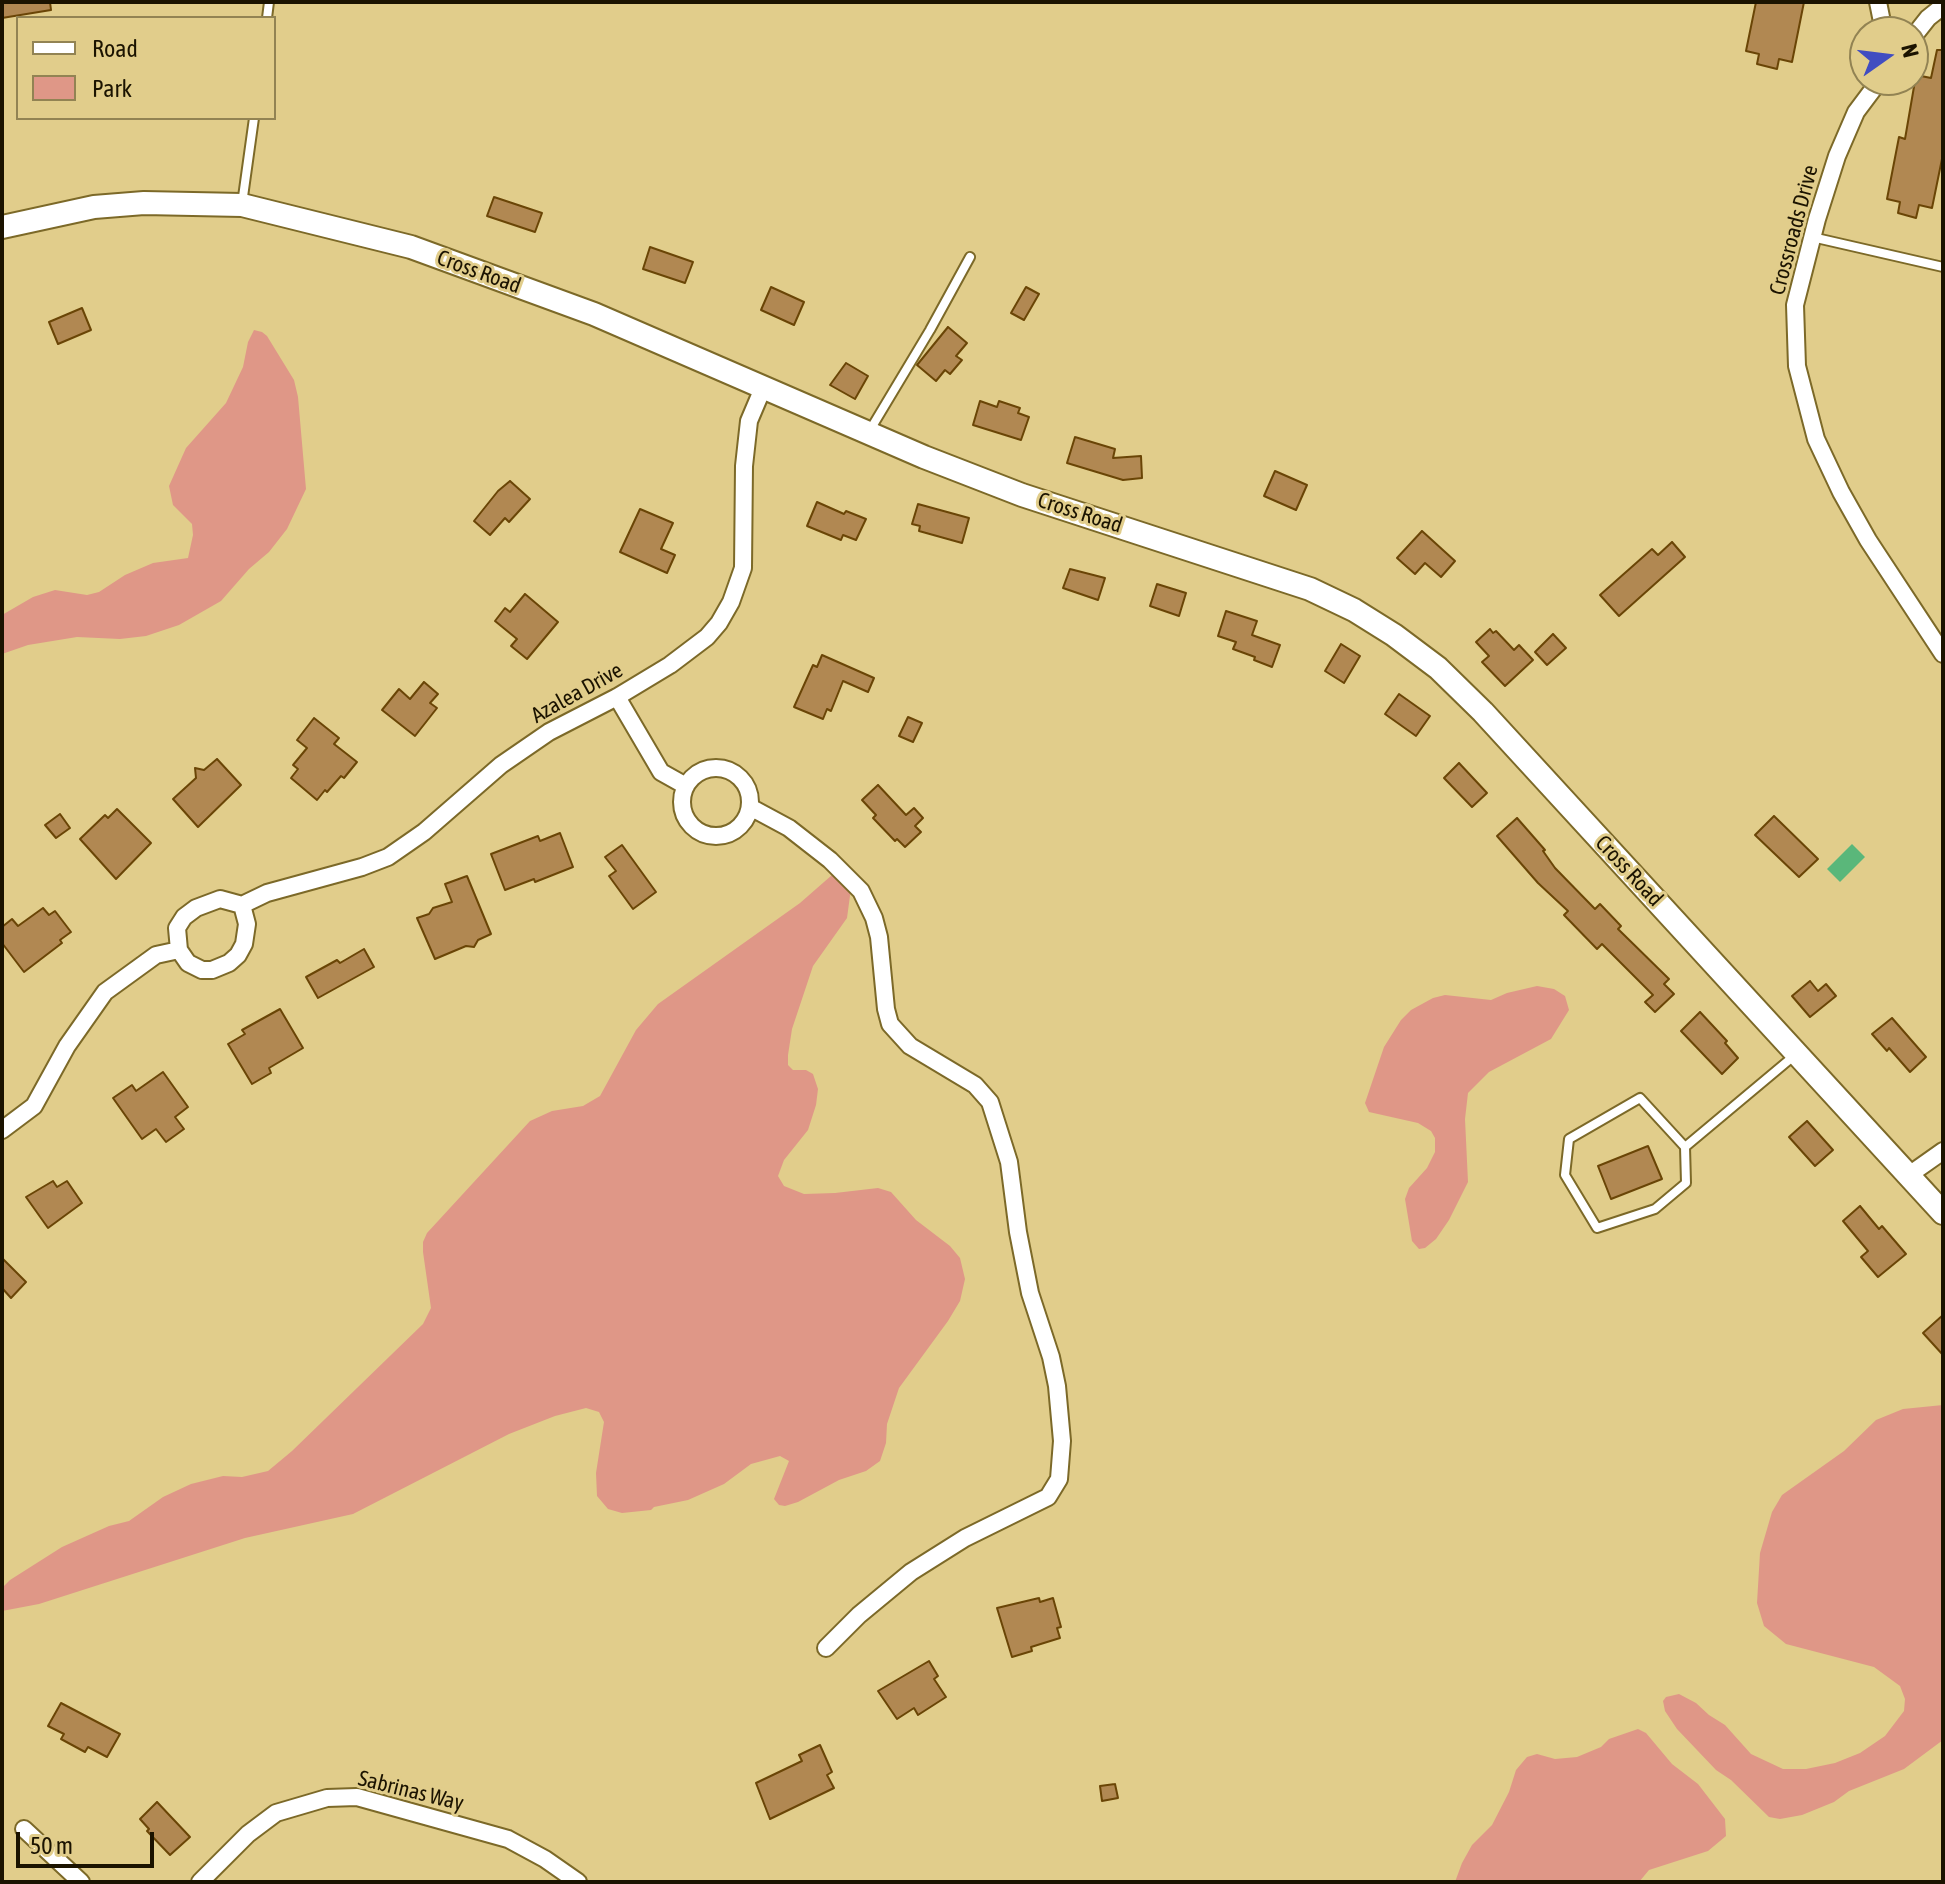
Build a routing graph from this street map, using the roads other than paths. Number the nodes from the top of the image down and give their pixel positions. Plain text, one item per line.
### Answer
1 (1868, 96) edge
2 (254, 120) edge
3 (242, 205) junction
4 (2, 227) edge
5 (1812, 237) junction
6 (970, 257) dead end
7 (1943, 267) edge
8 (763, 388) junction
9 (869, 432) junction
10 (1943, 654) edge
11 (617, 697) junction
12 (686, 786) junction
13 (750, 807) junction
14 (242, 905) junction
15 (179, 950) junction
16 (1797, 1054) junction
17 (2, 1130) edge
18 (1685, 1147) junction
19 (1943, 1151) edge
20 (1909, 1175) junction
21 (1943, 1213) edge
22 (826, 1648) dead end
23 (24, 1829) dead end
24 (81, 1882) edge
25 (200, 1882) edge
26 (578, 1882) edge

1 - 5 street, Crossroads Drive
2 - 3 lane
3 - 4 street, Cross Road
3 - 8 street, Cross Road
5 - 7 lane
5 - 10 street, Crossroads Drive
6 - 9 lane
8 - 9 street, Cross Road
8 - 11 street, Azalea Drive
9 - 16 street, Cross Road
11 - 12 street
11 - 14 street, Azalea Drive
12 - 13 street
12 - 13 street
13 - 22 street
14 - 15 street, Azalea Drive
14 - 15 street
15 - 17 street
16 - 18 lane
16 - 20 street, Cross Road
18 - 18 lane
19 - 20 street
20 - 21 street, Cross Road
23 - 24 street
25 - 26 street, Sabrinas Way

